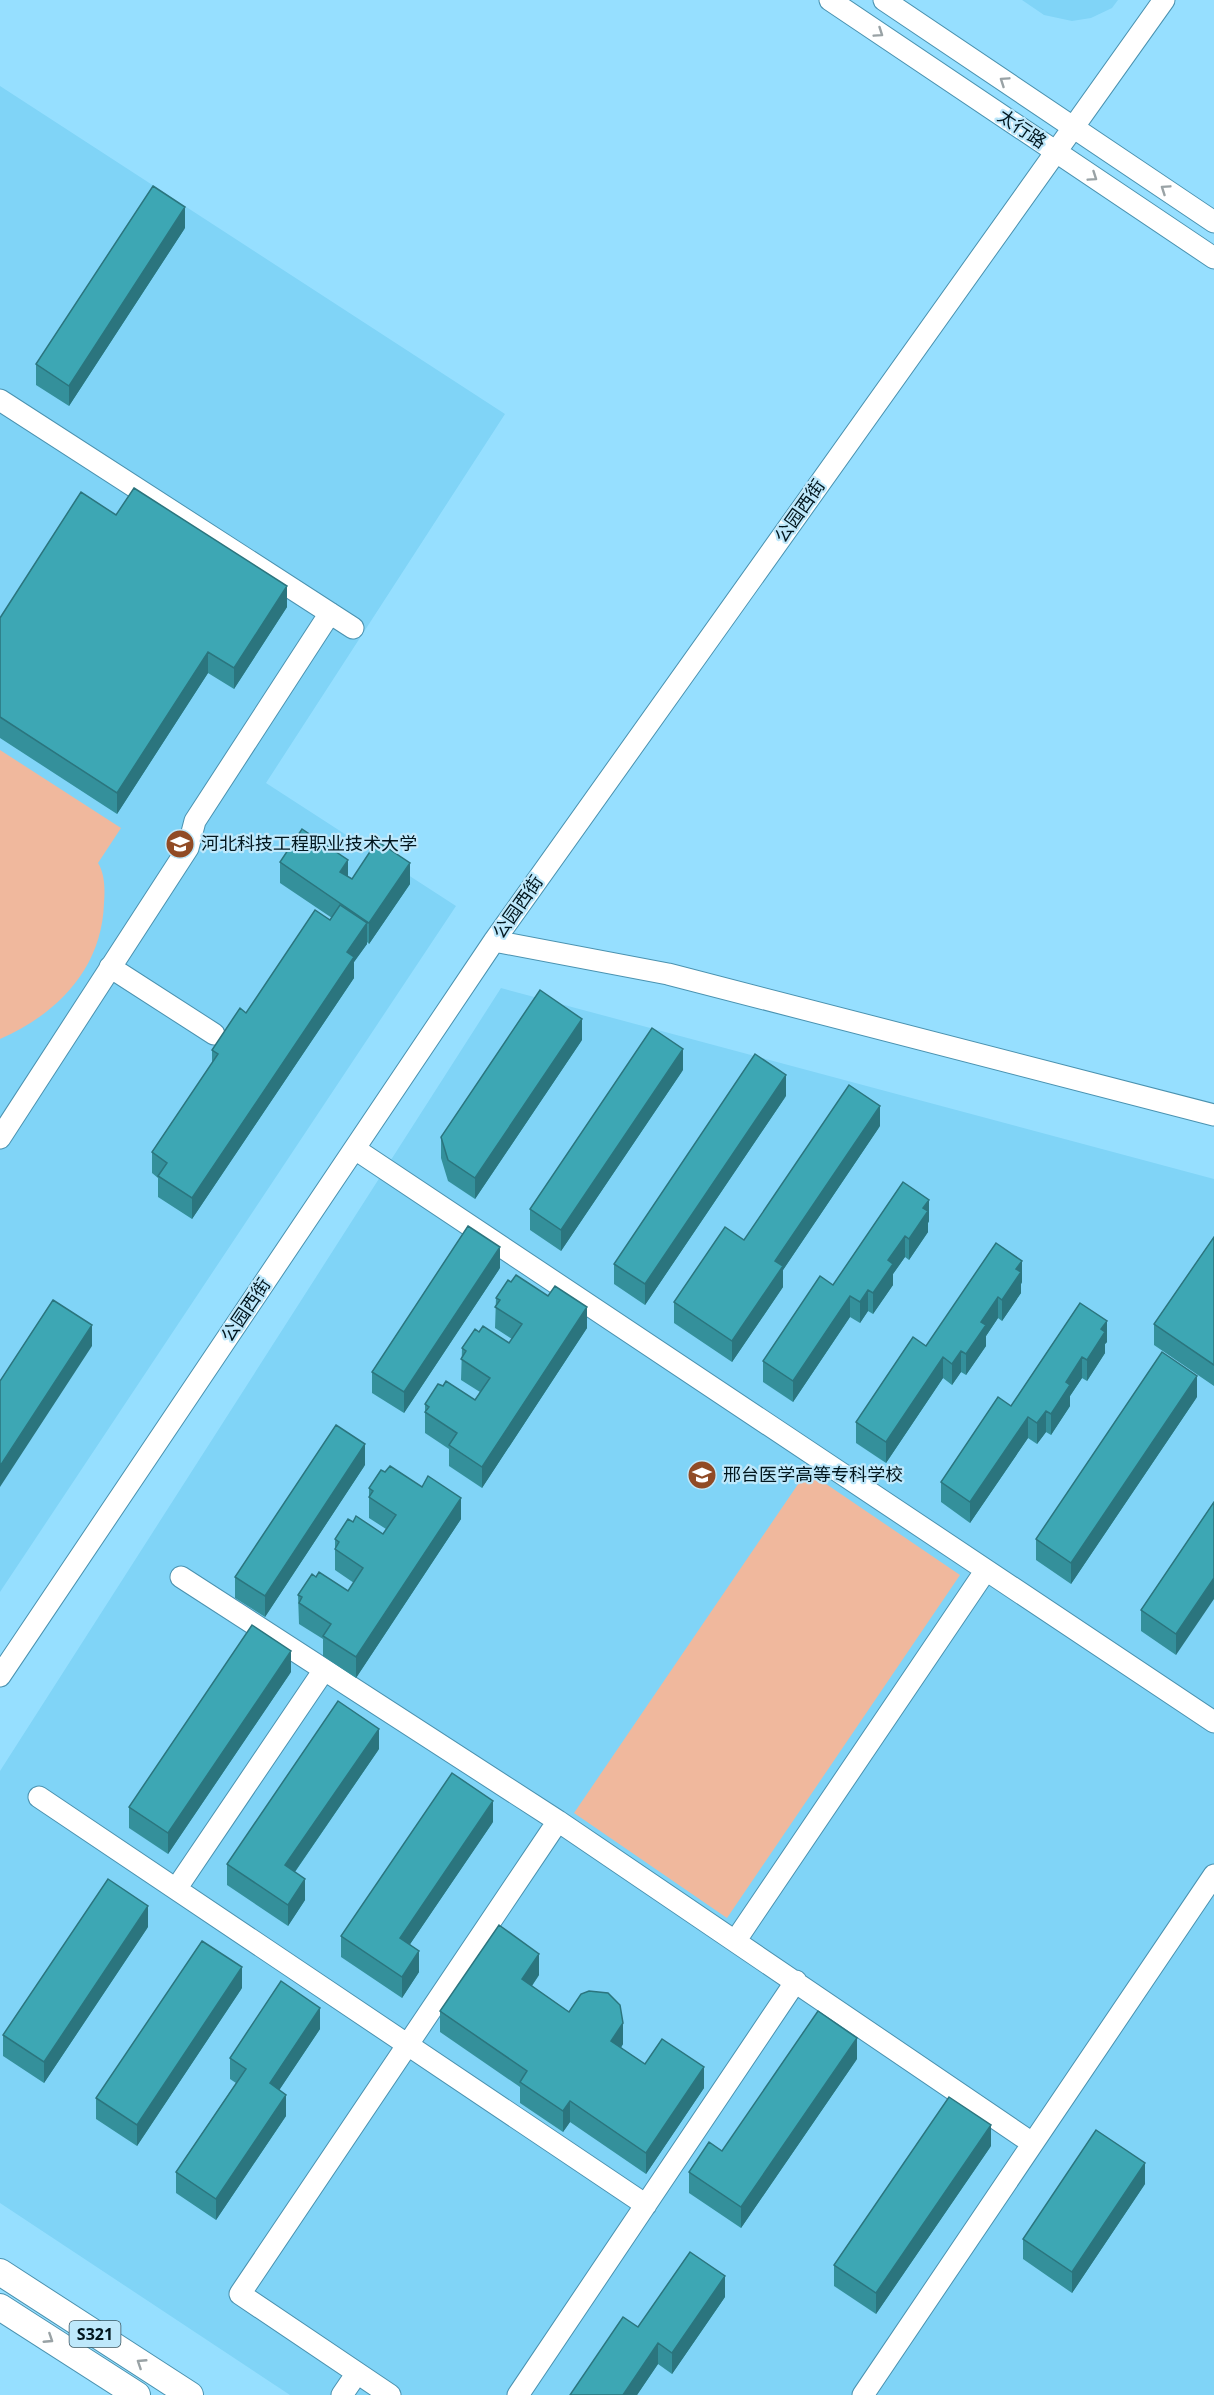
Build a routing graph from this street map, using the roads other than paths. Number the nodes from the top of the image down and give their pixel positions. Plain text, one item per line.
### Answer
1 (830, 0) edge
2 (884, 0) edge
3 (1164, 0) edge
4 (1073, 128) junction
5 (1056, 152) junction
6 (1214, 222) edge
7 (1214, 258) edge
8 (0, 400) edge
9 (330, 613) junction
10 (353, 628) dead end
11 (494, 941) junction
12 (110, 967) junction
13 (214, 1034) dead end
14 (1214, 1115) edge
15 (0, 1138) edge
16 (355, 1149) junction
17 (986, 1570) junction
18 (181, 1577) dead end
19 (324, 1670) junction
20 (0, 1676) edge
21 (1214, 1722) edge
22 (39, 1797) dead end
23 (558, 1821) junction
24 (1214, 1875) edge
25 (176, 1890) junction
26 (736, 1940) junction
27 (796, 1981) junction
28 (408, 2045) junction
29 (1032, 2143) junction
30 (646, 2205) junction
31 (0, 2272) edge
32 (0, 2307) edge
33 (357, 2373) junction
34 (137, 2395) edge
35 (190, 2395) edge
36 (342, 2395) edge
37 (390, 2395) edge
38 (518, 2395) edge
39 (863, 2395) edge

1 -> 5 street, 太行路
4 -> 2 street, 太行路
3 - 4 street, 公园西街
4 - 5 street, 公园西街
6 -> 4 street, 太行路
5 -> 7 street, 太行路
5 - 11 street, 公园西街
8 - 9 street
9 - 10 street
9 - 12 street
11 - 14 street
11 - 16 street, 公园西街
12 - 13 street
12 - 15 street
16 - 17 street
16 - 20 street, 公园西街
17 - 21 street
17 - 26 street
18 - 19 street
19 - 23 street
19 - 25 street
22 - 25 street
23 - 26 street
23 - 28 street
24 - 29 street
25 - 28 street
26 - 27 street
27 - 29 street
27 - 30 street
28 - 30 street
28 - 33 street
29 - 39 street
30 - 38 street
35 -> 31 main road, S321
32 -> 34 main road, S321
33 - 36 street
33 - 37 street

